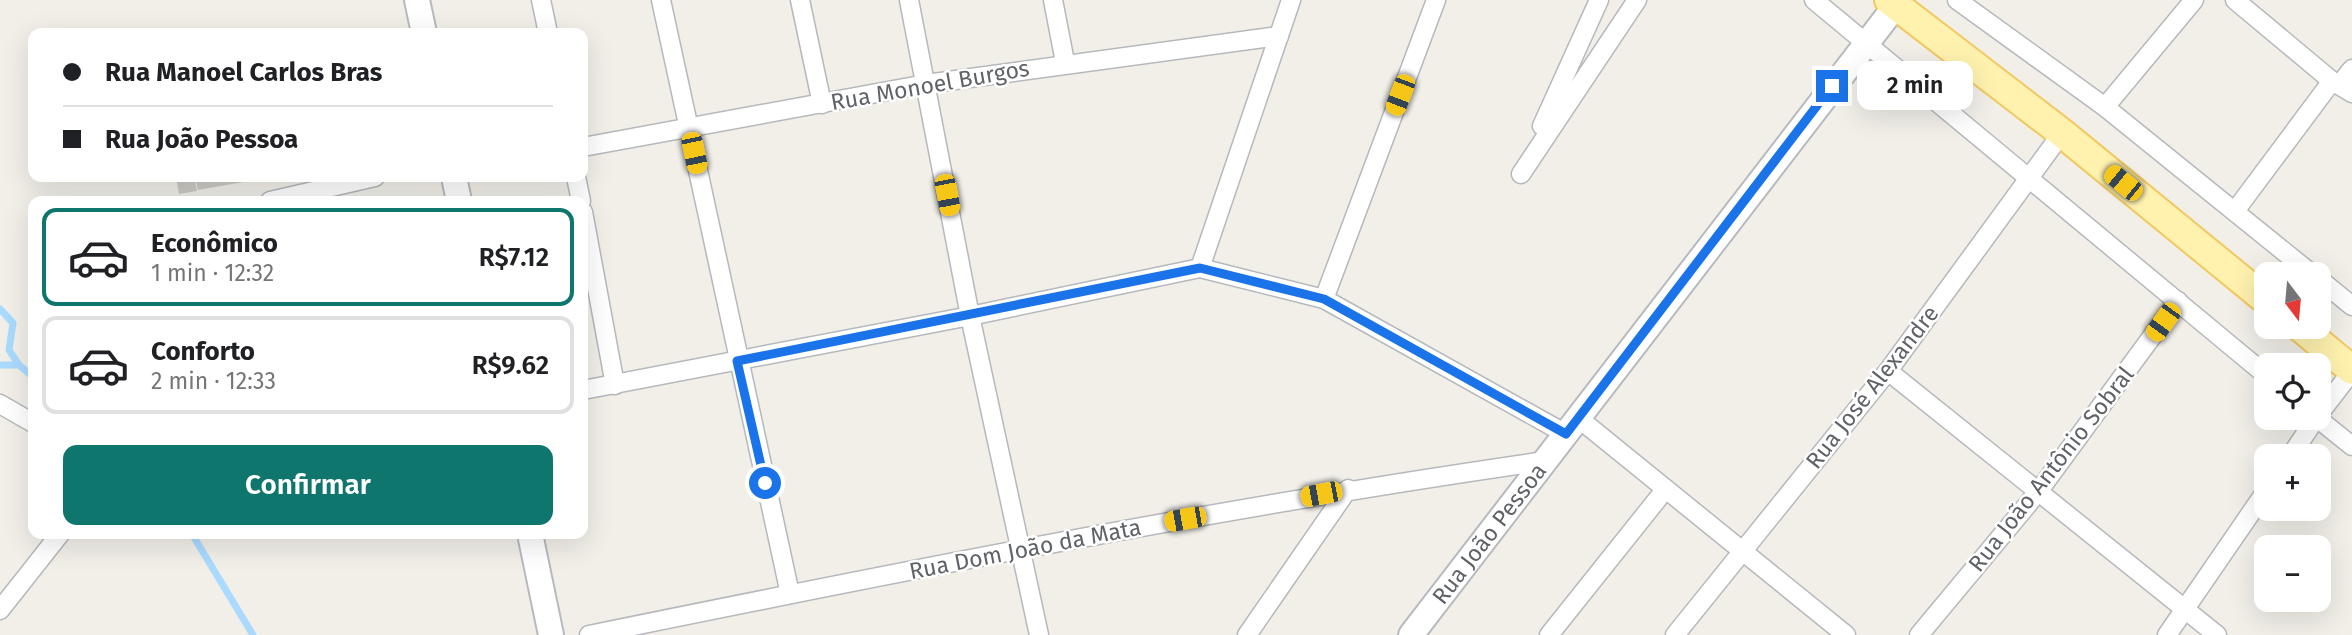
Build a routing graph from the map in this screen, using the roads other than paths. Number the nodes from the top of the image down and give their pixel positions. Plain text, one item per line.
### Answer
1 (417, 0) edge
2 (541, 0) edge
3 (661, 0) edge
4 (800, 0) edge
5 (909, 0) edge
6 (1053, 0) edge
7 (1290, 0) edge
8 (1436, 0) edge
9 (1599, 0) edge
10 (1637, 0) edge
11 (1814, 0) edge
12 (1957, 0) edge
13 (2194, 0) edge
14 (2235, 0) edge
15 (1895, 2) edge
16 (423, 28) edge
17 (547, 28) edge
18 (1279, 36) junction
19 (1866, 41) junction
20 (1065, 62) junction
21 (2352, 69) edge
22 (926, 84) junction
23 (2341, 86) edge
24 (822, 104) junction
25 (2105, 107) junction
26 (689, 128) junction
27 (2062, 133) junction
28 (588, 147) edge
29 (2031, 177) junction
30 (353, 182) edge
31 (292, 196) edge
32 (2235, 211) junction
33 (588, 239) edge
34 (2297, 262) edge
35 (1200, 268) junction
36 (2331, 289) edge
37 (2254, 290) edge
38 (1324, 299) junction
39 (2178, 301) junction
40 (2352, 306) edge
41 (970, 316) junction
42 (2316, 340) edge
43 (737, 361) junction
44 (2254, 365) edge
45 (2352, 370) edge
46 (1888, 371) junction
47 (615, 385) junction
48 (588, 389) edge
49 (2331, 398) edge
50 (0, 404) edge
51 (28, 420) edge
52 (1572, 426) junction
53 (2331, 429) edge
54 (2352, 446) edge
55 (1545, 461) junction
56 (1348, 489) junction
57 (1664, 491) junction
58 (2038, 492) junction
59 (2254, 509) edge
60 (56, 539) edge
61 (531, 539) edge
62 (1023, 549) junction
63 (1742, 552) junction
64 (790, 594) junction
65 (0, 610) edge
66 (2186, 610) junction
67 (551, 635) edge
68 (589, 635) edge
69 (1039, 635) edge
70 (1247, 635) edge
71 (1411, 635) edge
72 (1549, 635) edge
73 (1675, 635) edge
74 (1846, 635) edge
75 (1919, 635) edge
76 (2167, 635) edge
77 (2217, 635) edge

1 - 16 street
2 - 17 street
3 - 26 street
4 - 24 street
5 - 22 street
6 - 20 street
7 - 18 street
8 - 38 street
9 - 10 street
11 - 19 street
12 - 25 street
13 - 25 street
14 - 23 street
15 - 19 street, Rua João Pessoa
15 - 27 main road
18 - 20 street, Rua Monoel Burgos
18 - 35 street
19 - 29 street
19 - 52 street, Rua João Pessoa
20 - 22 street, Rua Monoel Burgos
21 - 23 street
22 - 24 street, Rua Monoel Burgos
22 - 41 street
23 - 32 street
24 - 26 street, Rua Monoel Burgos
25 - 32 street
26 - 28 street, Rua Monoel Burgos
26 - 43 street
27 - 29 street, Rua José Alexandre
27 - 37 main road
29 - 39 street
29 - 46 street, Rua José Alexandre
30 - 31 street
32 - 34 street
33 - 47 street
35 - 38 street
35 - 41 street
36 - 40 street
38 - 52 street
39 - 44 street
39 - 58 street, Rua João Antônio Sobral
41 - 43 street
41 - 62 street
42 - 45 main road
43 - 47 street
43 - 64 street
45 - 49 street
46 - 58 street
46 - 63 street, Rua José Alexandre
47 - 48 street
50 - 51 street
52 - 55 street, Rua João Pessoa
52 - 57 street
53 - 54 street
55 - 56 street, Rua Dom João da Mata
55 - 71 street, Rua João Pessoa
56 - 62 street, Rua Dom João da Mata
56 - 70 street
57 - 63 street
57 - 72 street
58 - 66 street
58 - 75 street, Rua João Antônio Sobral
59 - 66 street
60 - 65 street
61 - 67 street
62 - 64 street, Rua Dom João da Mata
62 - 69 street
63 - 73 street, Rua José Alexandre
63 - 74 street
64 - 68 street, Rua Dom João da Mata
66 - 76 street
66 - 77 street

